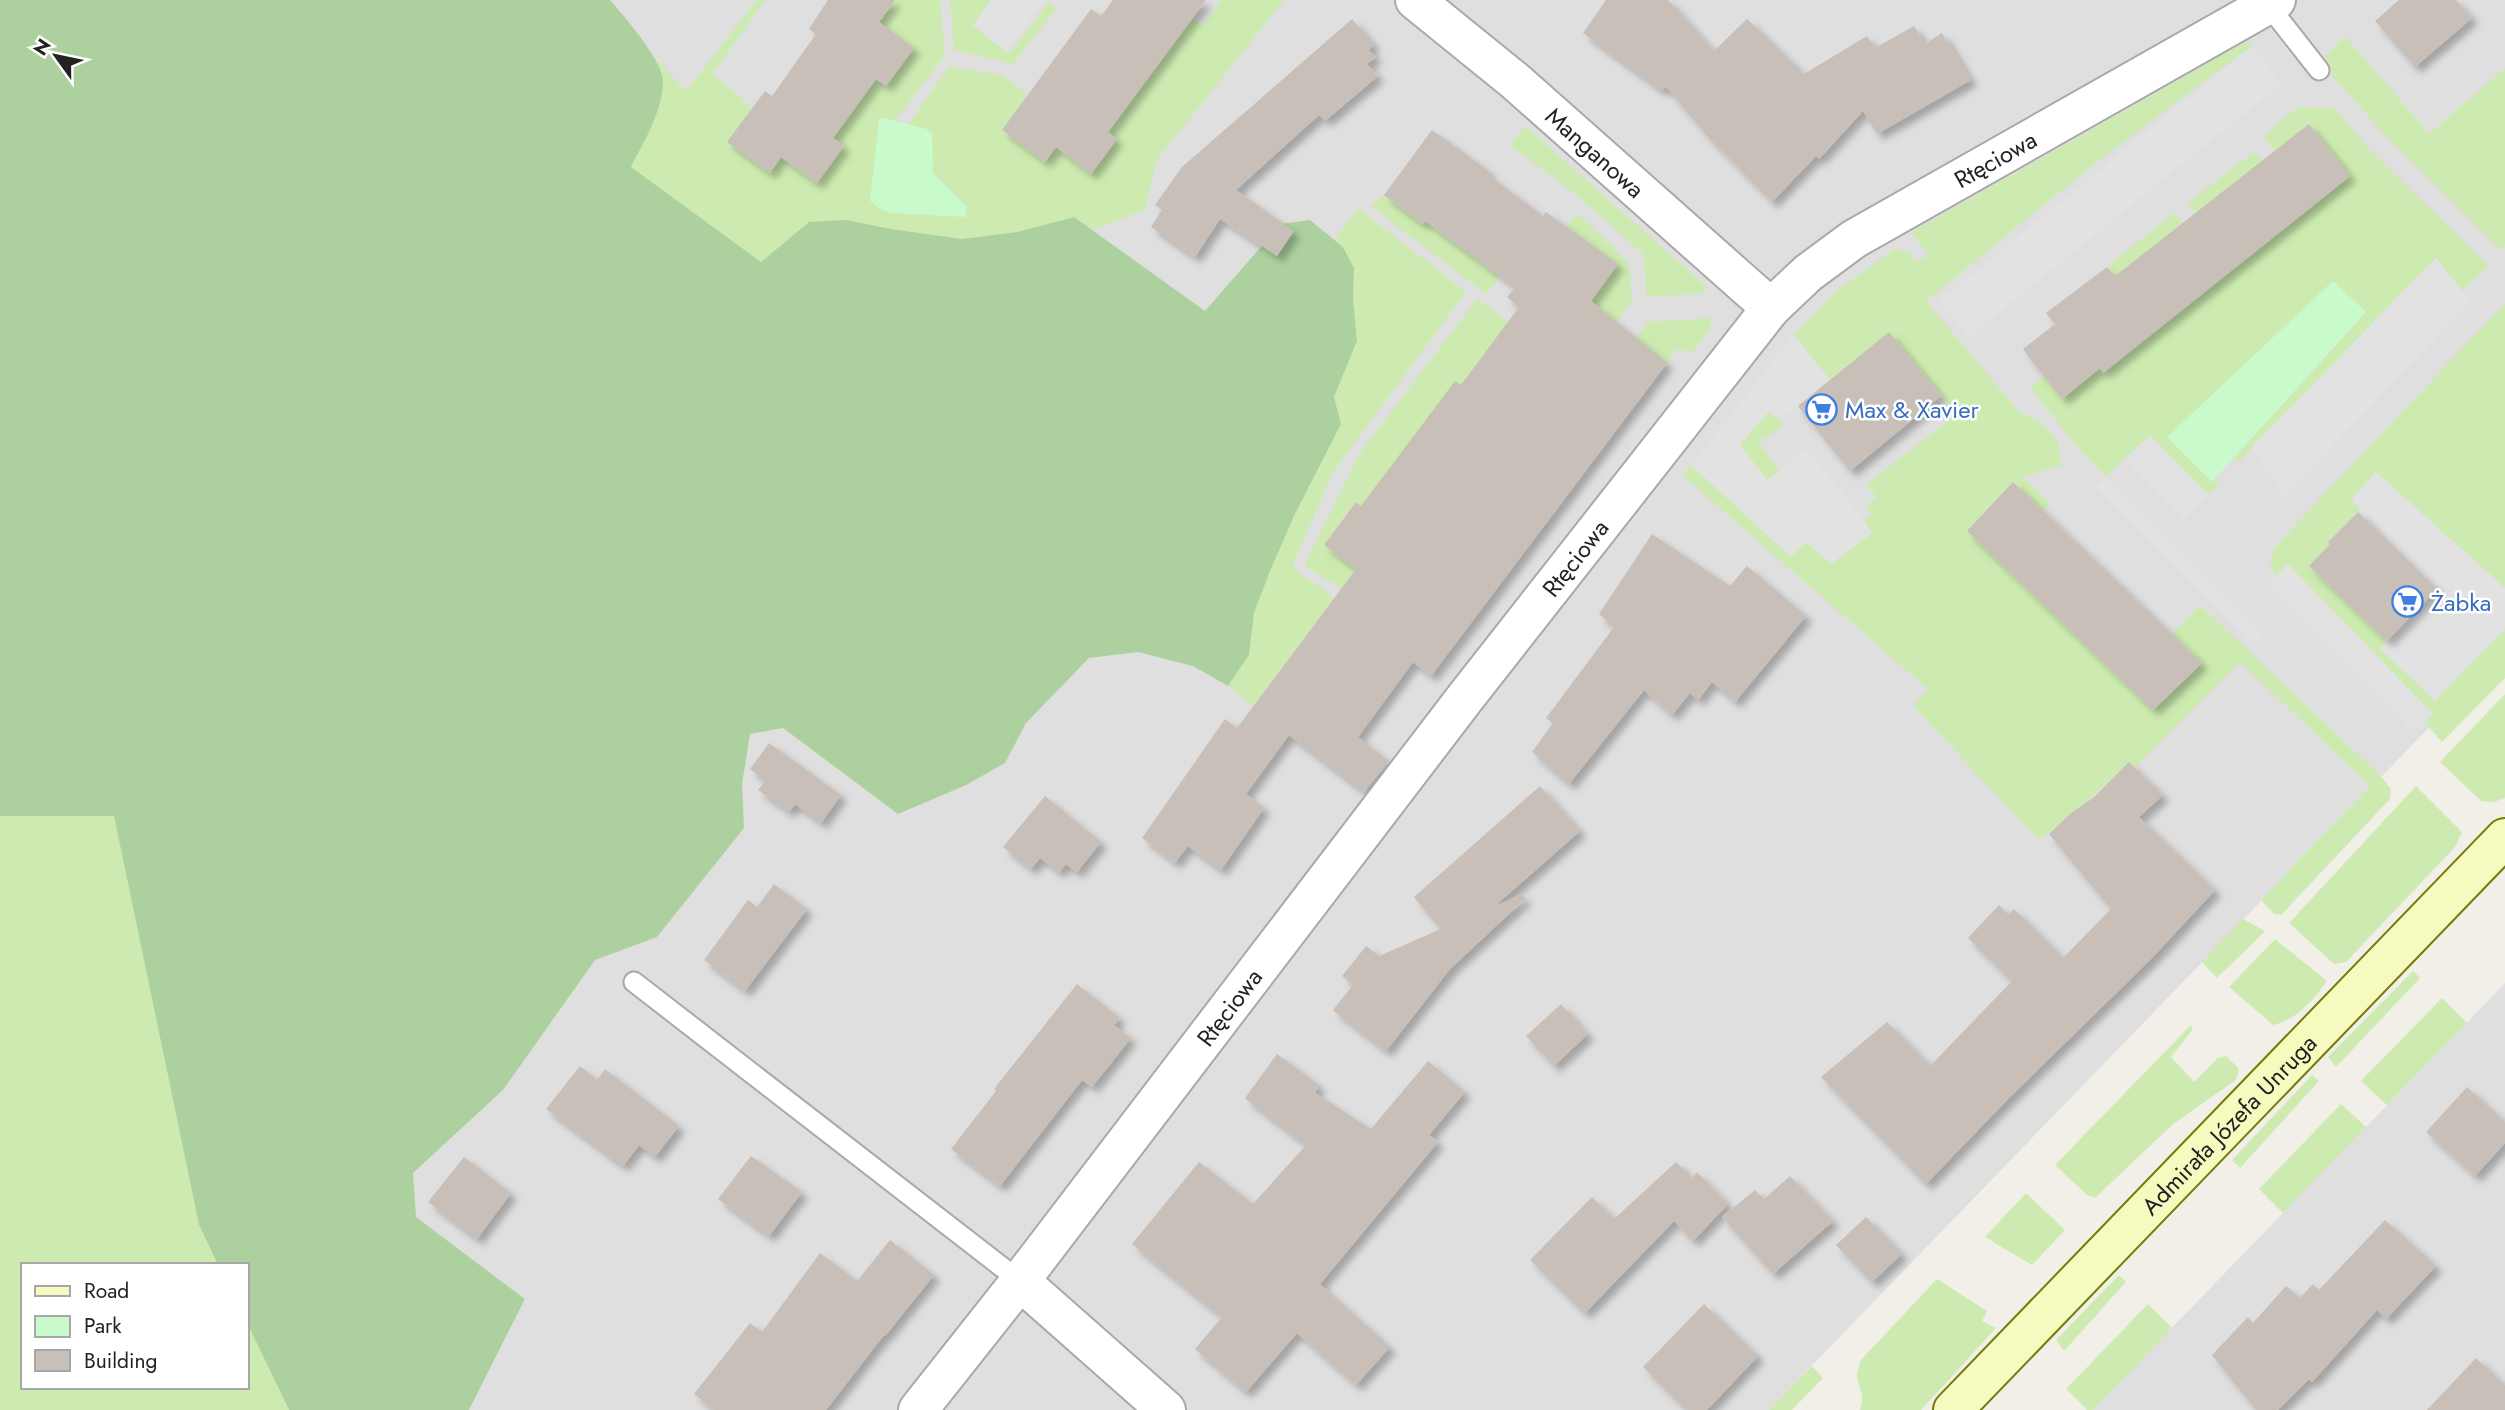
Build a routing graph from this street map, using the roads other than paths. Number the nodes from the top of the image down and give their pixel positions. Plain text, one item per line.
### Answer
1 (1415, 0) edge
2 (2270, 2) edge
3 (2319, 70) dead end
4 (1771, 308) junction
5 (2505, 838) edge
6 (634, 982) dead end
7 (1020, 1281) junction
8 (918, 1410) edge
9 (1166, 1410) edge
10 (1953, 1410) edge

1 - 4 street, Manganowa
2 - 3 lane
2 - 4 street, Rtęciowa
4 - 7 street, Rtęciowa
5 - 10 street, Admirała Józefa Unruga
6 - 7 lane
7 - 8 street, Rtęciowa
7 - 9 street

